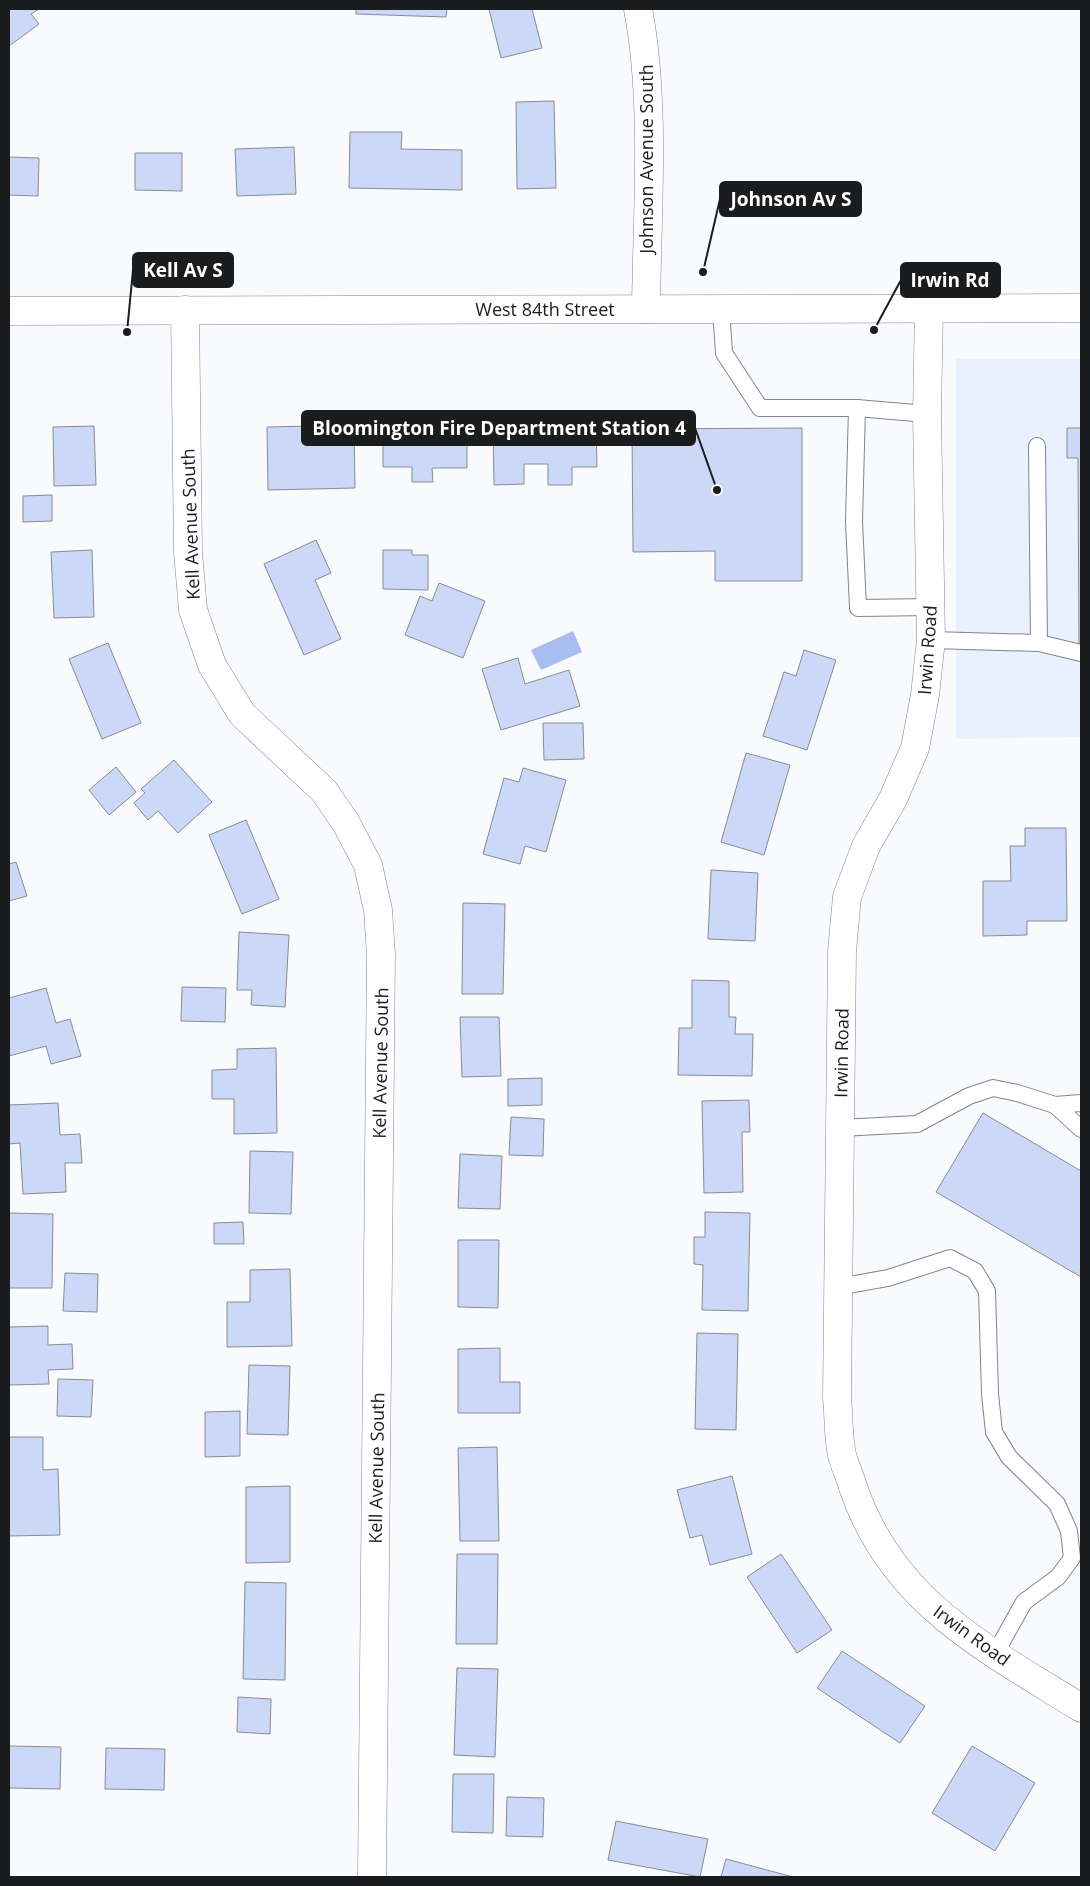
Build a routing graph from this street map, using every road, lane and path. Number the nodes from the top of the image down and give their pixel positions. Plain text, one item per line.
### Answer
1 (638, 9) edge
2 (929, 308) junction
3 (1081, 308) edge
4 (646, 309) junction
5 (720, 309) junction
6 (185, 310) junction
7 (9, 311) edge
8 (857, 408) junction
9 (927, 414) junction
10 (1037, 446) dead end
11 (931, 607) junction
12 (931, 640) junction
13 (1039, 643) junction
14 (1081, 653) edge
15 (1081, 1103) edge
16 (1055, 1105) junction
17 (840, 1128) junction
18 (1081, 1128) edge
19 (838, 1287) junction
20 (995, 1654) junction
21 (1081, 1708) edge
22 (372, 1877) edge

1 - 4 street, Johnson Avenue South
2 - 3 street, West 84th Street
2 - 5 street, West 84th Street
2 - 9 street, Irwin Road
4 - 5 street, West 84th Street
4 - 6 street, West 84th Street
5 - 8 lane
6 - 7 street, West 84th Street
6 - 22 street, Kell Avenue South
8 - 9 lane
8 - 11 lane
9 - 11 street, Irwin Road
10 - 13 lane
11 - 12 street, Irwin Road
12 - 13 lane
12 - 17 street, Irwin Road
13 - 14 lane
15 - 16 lane
16 - 17 lane
16 - 18 lane
17 - 19 street, Irwin Road
19 - 20 street, Irwin Road
19 - 20 lane
20 - 21 street, Irwin Road

